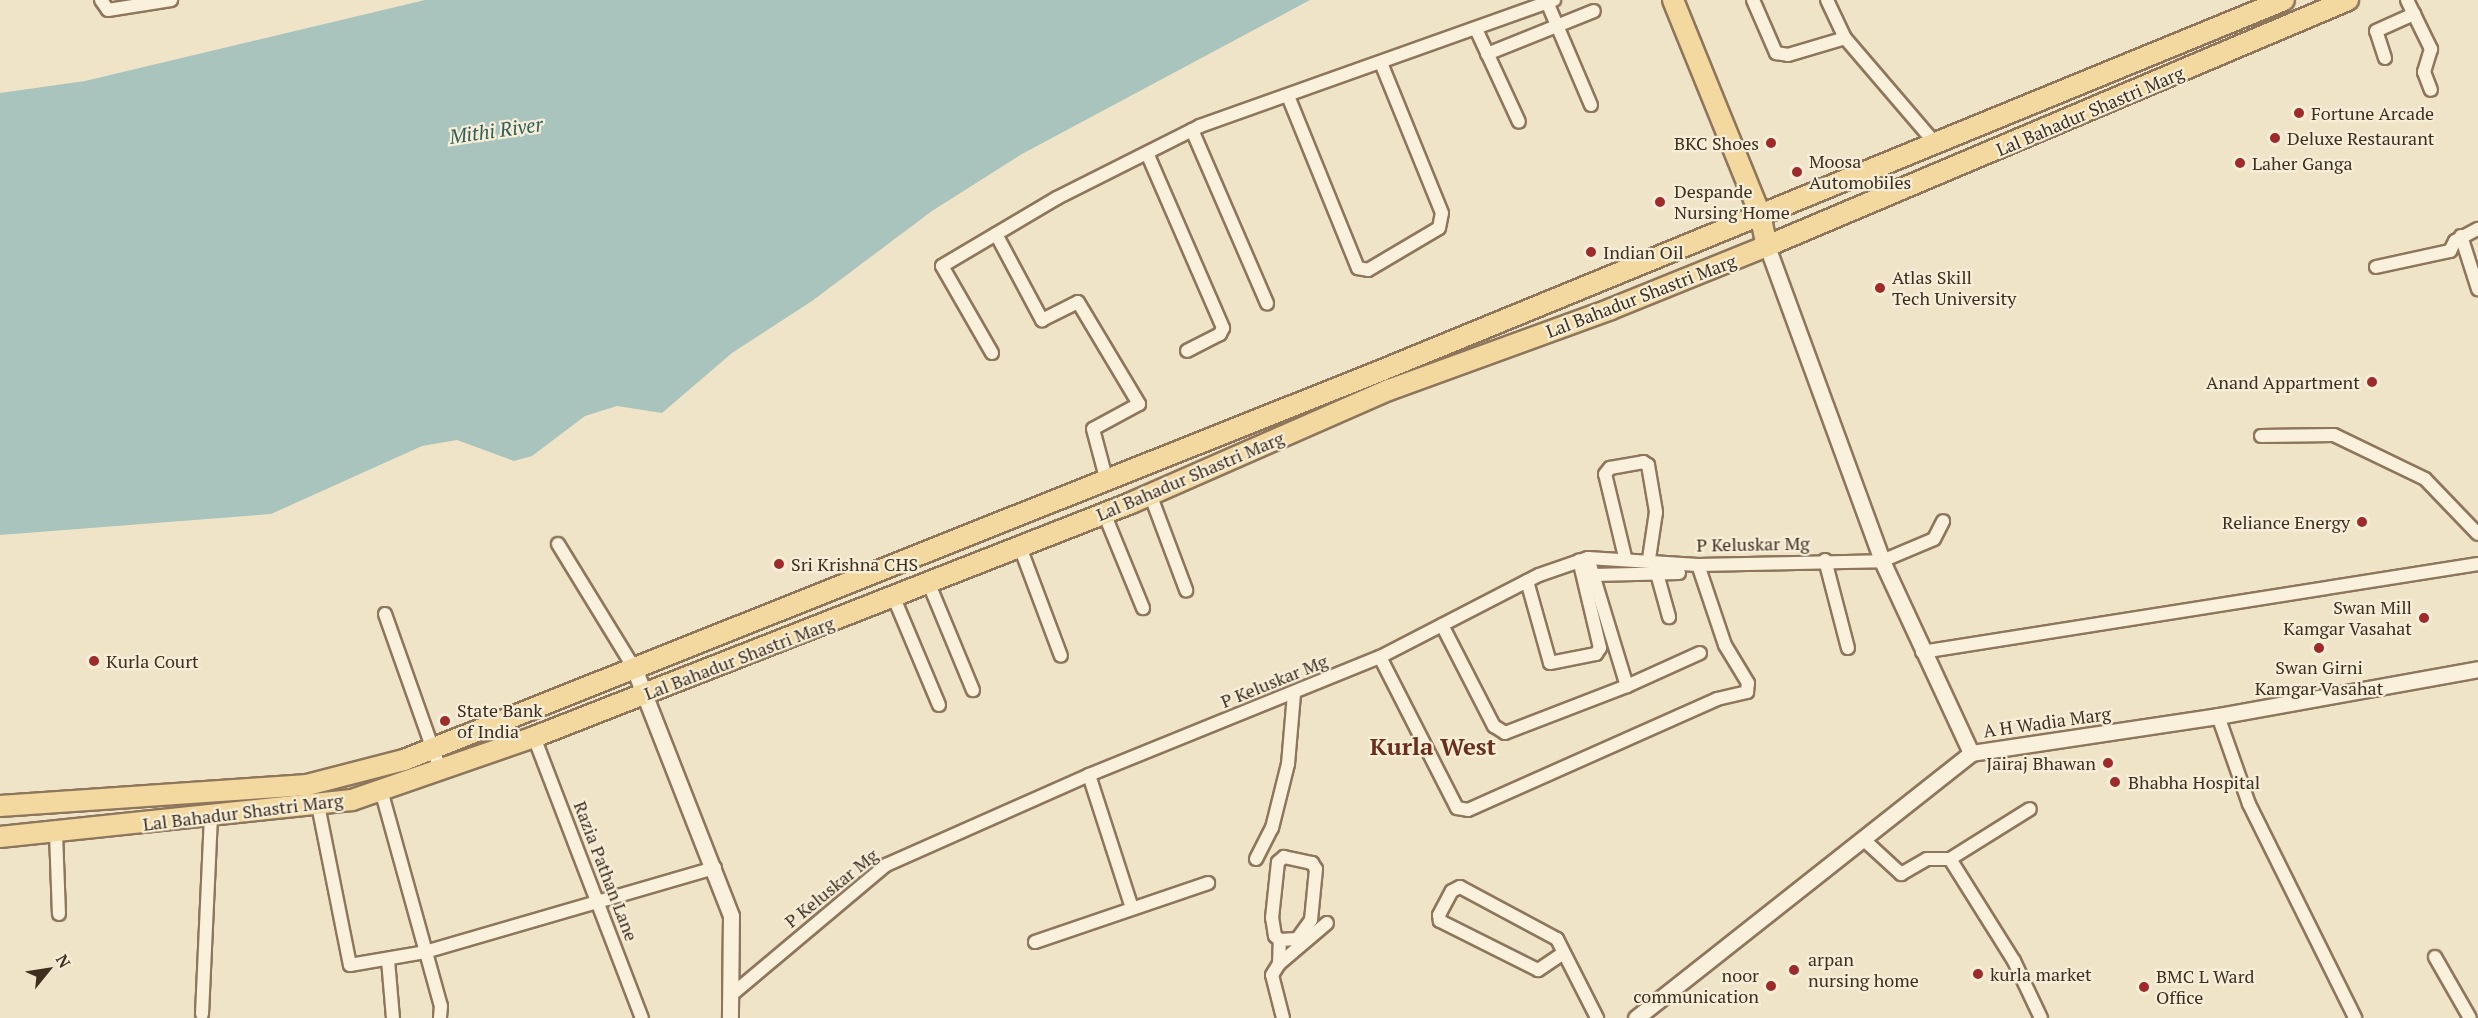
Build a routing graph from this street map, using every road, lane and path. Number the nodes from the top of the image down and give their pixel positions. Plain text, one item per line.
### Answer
1 (101, 0) edge
2 (171, 0) edge
3 (1673, 0) edge
4 (1754, 0) edge
5 (1827, 0) edge
6 (2284, 0) edge
7 (2348, 0) edge
8 (2407, 0) edge
9 (1551, 1) edge
10 (1594, 11) dead end
11 (2414, 14) junction
12 (1557, 26) junction
13 (1476, 29) junction
14 (1845, 38) junction
15 (1487, 54) junction
16 (2385, 58) dead end
17 (1381, 63) junction
18 (2431, 90) dead end
19 (1288, 96) junction
20 (1591, 105) dead end
21 (1519, 122) dead end
22 (1192, 130) junction
23 (1934, 142) junction
24 (1147, 153) junction
25 (1760, 214) junction
26 (2478, 229) edge
27 (996, 234) junction
28 (2461, 236) junction
29 (1767, 246) junction
30 (2376, 267) dead end
31 (1599, 279) junction
32 (2478, 289) edge
33 (1267, 303) dead end
34 (1611, 309) junction
35 (1188, 351) dead end
36 (992, 353) dead end
37 (1380, 371) junction
38 (1389, 390) junction
39 (2261, 436) dead end
40 (1111, 476) junction
41 (1150, 494) junction
42 (1131, 502) junction
43 (1104, 513) junction
44 (1943, 521) dead end
45 (2478, 534) edge
46 (558, 544) dead end
47 (1020, 547) junction
48 (1625, 557) junction
49 (1584, 559) junction
50 (1651, 559) junction
51 (1825, 560) junction
52 (1882, 561) junction
53 (2478, 564) edge
54 (1698, 565) junction
55 (1679, 573) dead end
56 (1593, 575) junction
57 (1658, 575) junction
58 (1523, 583) junction
59 (929, 584) junction
60 (1186, 590) dead end
61 (894, 598) junction
62 (1143, 608) dead end
63 (385, 614) dead end
64 (1669, 617) dead end
65 (1442, 625) junction
66 (1848, 648) dead end
67 (1922, 652) junction
68 (1700, 653) dead end
69 (1061, 656) dead end
70 (1380, 657) junction
71 (1542, 663) dead end
72 (634, 668) junction
73 (2478, 669) edge
74 (1627, 686) junction
75 (973, 690) dead end
76 (1294, 694) junction
77 (644, 695) junction
78 (939, 705) dead end
79 (2218, 716) junction
80 (534, 737) junction
81 (431, 749) junction
82 (1971, 753) junction
83 (440, 769) junction
84 (1089, 775) junction
85 (381, 790) junction
86 (318, 805) junction
87 (0, 806) edge
88 (2030, 809) dead end
89 (211, 816) junction
90 (56, 833) junction
91 (0, 837) edge
92 (1863, 838) junction
93 (1256, 859) dead end
94 (1950, 859) junction
95 (716, 868) junction
96 (1208, 883) dead end
97 (600, 902) junction
98 (1132, 908) junction
99 (59, 914) dead end
100 (1327, 923) dead end
101 (1280, 940) junction
102 (1035, 942) dead end
103 (425, 952) junction
104 (1562, 954) junction
105 (2435, 957) dead end
106 (388, 960) junction
107 (1279, 964) junction
108 (730, 996) junction
109 (202, 1014) dead end
110 (393, 1018) edge
111 (440, 1018) edge
112 (642, 1018) edge
113 (730, 1018) edge
114 (1283, 1018) edge
115 (1597, 1018) edge
116 (1636, 1018) edge
117 (2041, 1018) edge
118 (2355, 1018) edge
119 (2470, 1018) edge

1 - 2 street
3 - 25 main road
4 - 14 street
5 - 14 street
6 - 23 main road, Lal Bahadur Shastri Marg
7 - 29 main road, Lal Bahadur Shastri Marg
8 - 11 street
9 - 12 street
9 - 13 street
10 - 12 street
11 - 16 street
11 - 18 street
12 - 15 street
12 - 20 street
13 - 15 street
13 - 17 street
14 - 23 street
15 - 21 street
17 - 19 street
17 - 19 street
19 - 22 street
22 - 24 street
22 - 33 street
23 - 25 main road, Lal Bahadur Shastri Marg
24 - 27 street
24 - 35 street
25 - 29 main road
25 - 31 main road, Lal Bahadur Shastri Marg
26 - 28 street
27 - 36 street
27 - 40 street
28 - 30 street
28 - 32 street
29 - 34 main road, Lal Bahadur Shastri Marg
29 - 52 street
31 - 34 main road
31 - 37 main road, Lal Bahadur Shastri Marg
34 - 38 main road, Lal Bahadur Shastri Marg
37 - 38 main road
37 - 40 main road, Lal Bahadur Shastri Marg
38 - 41 main road, Lal Bahadur Shastri Marg
39 - 45 street
40 - 42 main road
40 - 72 main road, Lal Bahadur Shastri Marg
41 - 42 main road, Lal Bahadur Shastri Marg
41 - 60 street
42 - 43 main road, Lal Bahadur Shastri Marg
43 - 47 main road, Lal Bahadur Shastri Marg
43 - 62 street
44 - 52 street
46 - 72 street
47 - 59 main road, Lal Bahadur Shastri Marg
47 - 69 street
48 - 49 street, P Keluskar Mg
48 - 50 street, P Keluskar Mg
48 - 50 street
49 - 56 street
49 - 58 street, P Keluskar Mg
49 - 58 street
50 - 54 street, P Keluskar Mg
50 - 57 street
51 - 52 street, P Keluskar Mg
51 - 54 street, P Keluskar Mg
51 - 66 street
52 - 67 street
53 - 67 street
54 - 70 street
55 - 57 street
56 - 57 street
56 - 74 street
57 - 64 street
58 - 65 street, P Keluskar Mg
58 - 71 street
59 - 61 main road, Lal Bahadur Shastri Marg
59 - 75 street
61 - 77 main road, Lal Bahadur Shastri Marg
61 - 78 street
63 - 81 street
65 - 70 street, P Keluskar Mg
65 - 74 street
67 - 82 street
68 - 74 street
70 - 76 street, P Keluskar Mg
72 - 77 street
72 - 81 main road, Lal Bahadur Shastri Marg
73 - 79 street, A H Wadia Marg
76 - 84 street, P Keluskar Mg
76 - 93 street
77 - 80 main road, Lal Bahadur Shastri Marg
77 - 95 street
79 - 82 street, A H Wadia Marg
79 - 118 street
80 - 83 main road, Lal Bahadur Shastri Marg
80 - 97 street, Razia Pathan Lane
81 - 83 street
81 - 87 main road, Lal Bahadur Shastri Marg
82 - 92 street, A H Wadia Marg
83 - 85 main road, Lal Bahadur Shastri Marg
84 - 98 street
84 - 108 street, P Keluskar Mg
85 - 86 main road, Lal Bahadur Shastri Marg
85 - 103 street
86 - 89 main road, Lal Bahadur Shastri Marg
86 - 106 street
88 - 94 street
89 - 90 main road, Lal Bahadur Shastri Marg
89 - 109 street
90 - 91 main road, Lal Bahadur Shastri Marg
90 - 99 street
92 - 94 street
92 - 116 street, A H Wadia Marg
94 - 117 street
95 - 97 street
95 - 108 street
96 - 98 street
97 - 103 street
97 - 112 street, Razia Pathan Lane
98 - 102 street
100 - 107 street
101 - 101 street
101 - 107 street
103 - 106 street
103 - 111 street
104 - 104 street
104 - 115 street
105 - 119 street
106 - 110 street
107 - 114 street
108 - 113 street

